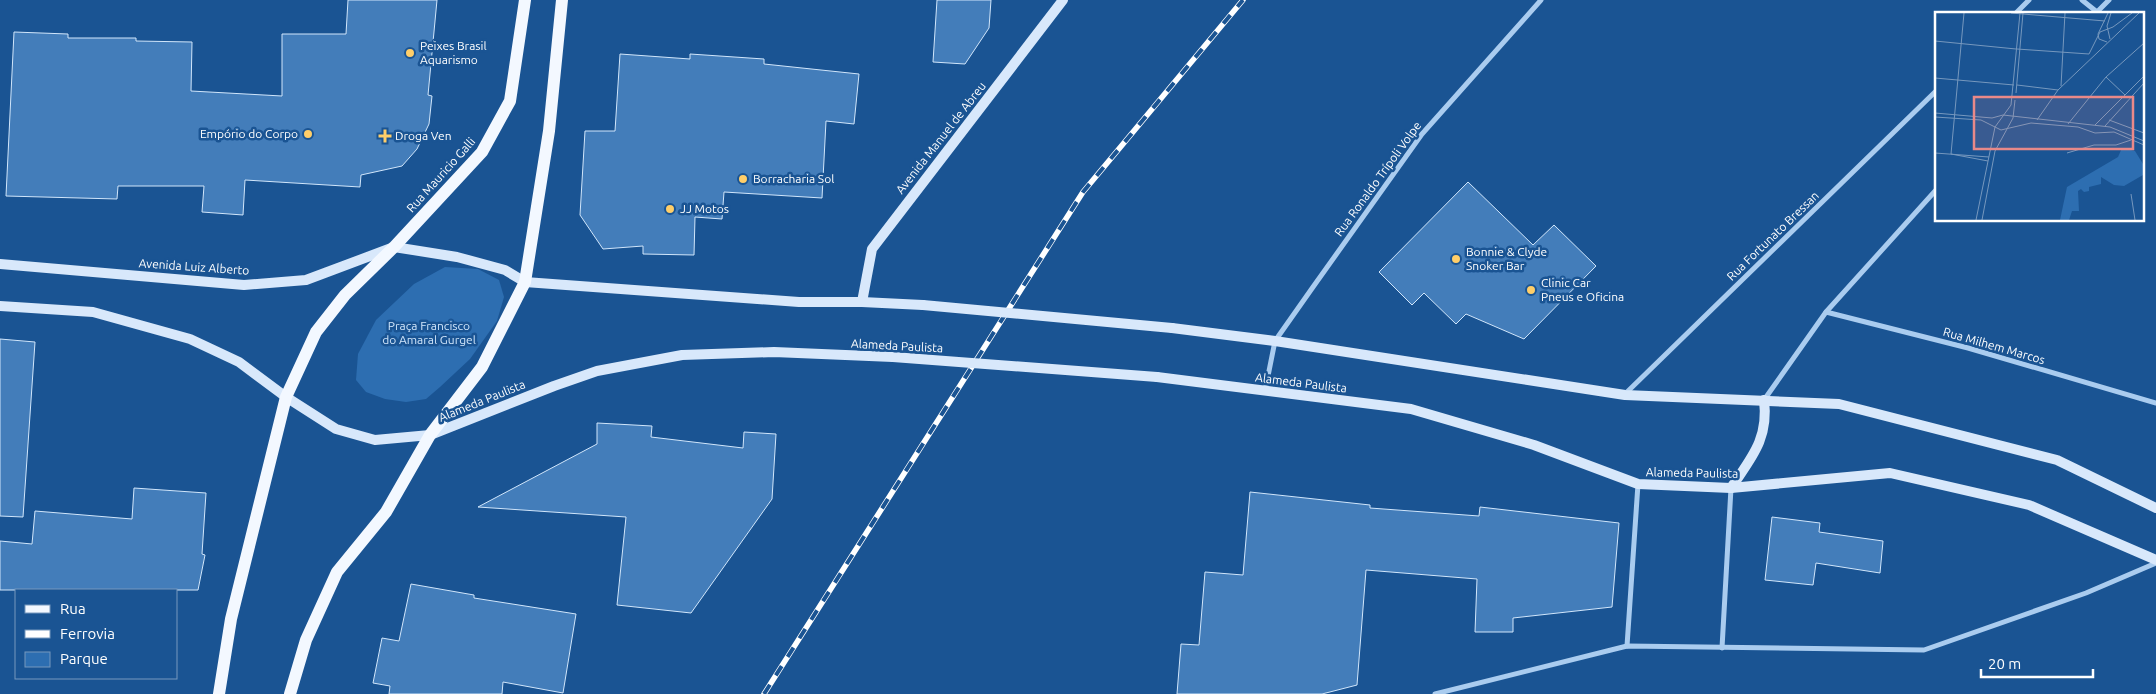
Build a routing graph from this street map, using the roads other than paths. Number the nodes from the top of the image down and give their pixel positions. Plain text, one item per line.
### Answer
1 (525, 0) edge
2 (562, 0) edge
3 (1063, 0) edge
4 (1541, 0) edge
5 (2029, 0) edge
6 (2082, 0) edge
7 (2109, 0) edge
8 (2017, 12) edge
9 (2096, 12) edge
10 (2098, 12) edge
11 (1935, 92) edge
12 (1935, 191) edge
13 (394, 247) junction
14 (0, 264) edge
15 (525, 282) junction
16 (862, 302) junction
17 (0, 306) edge
18 (1826, 312) junction
19 (1275, 341) junction
20 (1265, 391) junction
21 (1625, 395) junction
22 (286, 397) junction
23 (1764, 400) junction
24 (2156, 403) edge
25 (430, 435) junction
26 (1638, 484) junction
27 (1731, 488) junction
28 (2156, 508) edge
29 (2156, 562) edge
30 (1627, 646) junction
31 (1722, 648) junction
32 (219, 694) edge
33 (290, 694) edge
34 (1435, 694) edge

1 - 13 main road, Rua Mauricio Galli
2 - 15 main road
3 - 16 main road, Avenida Manuel de Abreu
4 - 19 street, Rua Ronaldo Trípoli Volpe
5 - 8 street
6 - 9 street
7 - 10 street
11 - 21 street, Rua Fortunato Bressan
12 - 18 street
13 - 14 main road, Avenida Luiz Alberto
13 - 15 main road, Avenida Luiz Alberto
13 - 22 main road, Rua Mauricio Galli
15 - 16 main road
15 - 25 main road
16 - 19 main road, bridge
17 - 22 main road
18 - 23 street
18 - 24 street, Rua Milhem Marcos
19 - 20 street, Rua Ronaldo Trípoli Volpe
19 - 21 main road
20 - 25 main road, Alameda Paulista, bridge
20 - 26 main road, Alameda Paulista
21 - 23 main road
22 - 25 main road
22 - 32 main road, Rua Mauricio Galli
23 - 27 main road
23 - 28 main road
25 - 33 main road
26 - 27 main road, Alameda Paulista
26 - 30 street
27 - 29 main road, Alameda Paulista
27 - 31 street
29 - 31 street
30 - 31 street
30 - 34 street

